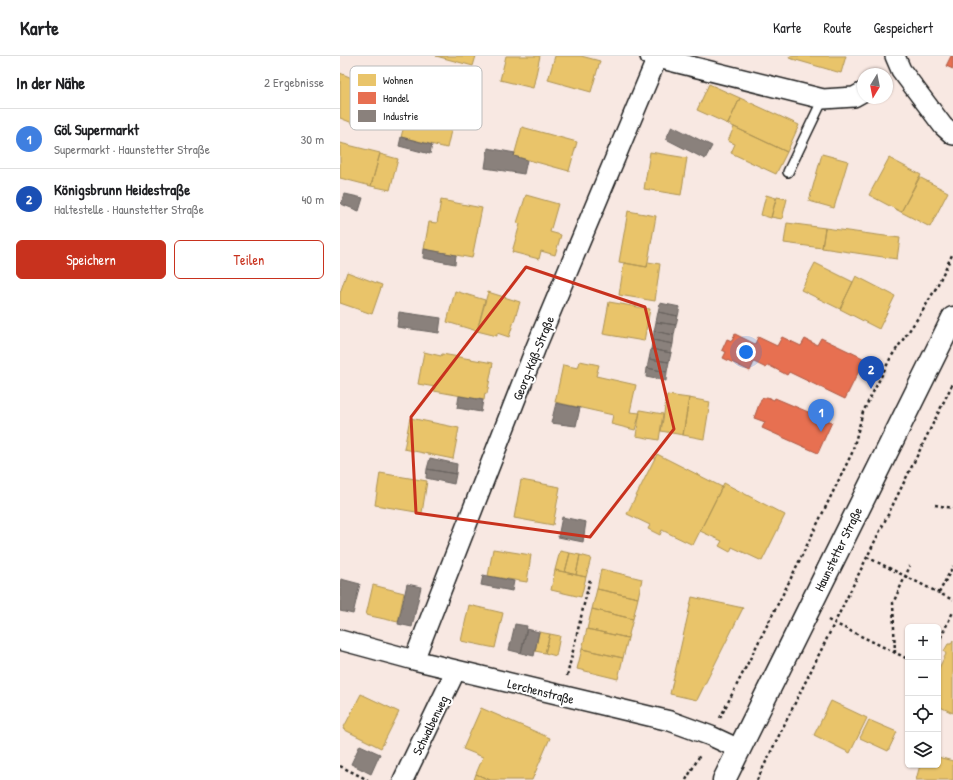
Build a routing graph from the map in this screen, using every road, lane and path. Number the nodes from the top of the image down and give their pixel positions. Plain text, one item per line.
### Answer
1 (654, 57) edge
2 (894, 68) edge
3 (857, 95) edge
4 (823, 99) junction
5 (953, 135) edge
6 (788, 172) dead end
7 (953, 253) edge
8 (953, 318) edge
9 (953, 383) edge
10 (935, 505) dead end
11 (953, 508) edge
12 (867, 557) junction
13 (910, 566) dead end
14 (953, 566) edge
15 (906, 576) junction
16 (590, 579) dead end
17 (939, 593) junction
18 (953, 600) edge
19 (808, 610) junction
20 (953, 612) edge
21 (835, 623) junction
22 (941, 637) edge
23 (340, 640) edge
24 (895, 653) junction
25 (905, 658) edge
26 (414, 660) junction
27 (456, 670) junction
28 (562, 696) junction
29 (711, 736) junction
30 (739, 749) junction
31 (340, 766) edge
32 (368, 780) edge
33 (403, 780) edge
34 (686, 780) edge
35 (724, 780) edge
36 (757, 780) edge

1 - 4 street
1 - 26 street, Georg-Käß-Straße
2 - 5 street
3 - 4 street
4 - 6 lane
7 - 29 path
8 - 19 street, Haunstetter Straße
9 - 12 path
10 - 11 path
12 - 15 path
12 - 21 path
13 - 15 path
14 - 17 path
15 - 17 path
15 - 24 path
16 - 28 path
17 - 18 path
19 - 21 path
19 - 30 street, Haunstetter Straße
20 - 22 path
21 - 24 path
21 - 36 path
23 - 26 street, Lerchenstraße
24 - 25 path
26 - 27 street, Lerchenstraße
27 - 28 street, Lerchenstraße
27 - 33 street, Schwalbenweg
28 - 29 street, Lerchenstraße
29 - 30 street, Lerchenstraße
29 - 34 path
30 - 35 street, Haunstetter Straße
31 - 32 path

